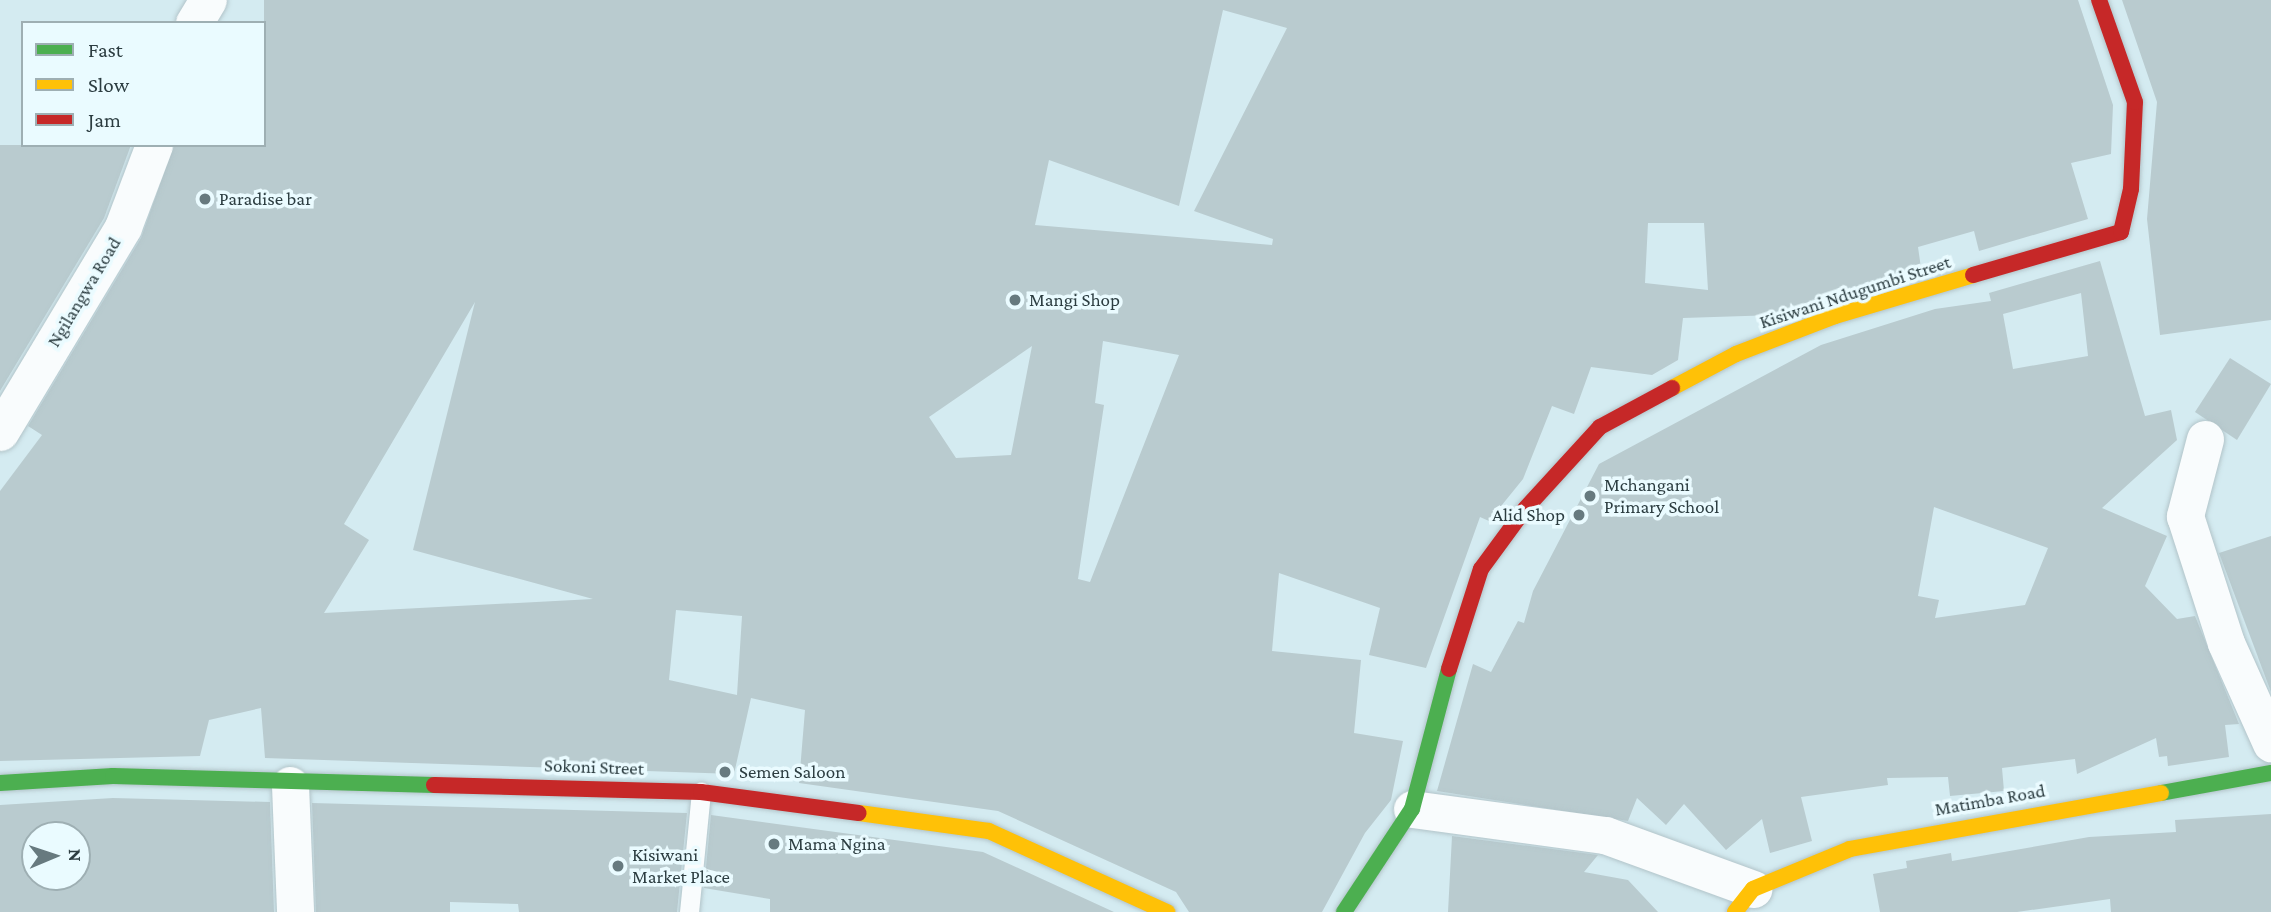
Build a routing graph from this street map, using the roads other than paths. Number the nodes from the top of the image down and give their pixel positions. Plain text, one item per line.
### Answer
1 (208, 0) edge
2 (2099, 0) edge
3 (195, 21) edge
4 (153, 147) edge
5 (12, 384) edge
6 (0, 432) edge
7 (2205, 439) dead end
8 (2271, 743) edge
9 (2271, 773) edge
10 (0, 783) edge
11 (290, 785) junction
12 (701, 792) junction
13 (1412, 809) junction
14 (1744, 900) edge
15 (295, 912) edge
16 (689, 912) edge
17 (1167, 912) edge
18 (1344, 912) edge

1 - 3 street
2 - 13 street, Kisiwani Ndugumbi Street
4 - 5 street, Ngilangwa Road
5 - 6 street, Ngilangwa Road
7 - 8 street
9 - 14 street, Matimba Road
10 - 11 street, Sokoni Street
11 - 12 street, Sokoni Street
11 - 15 street
12 - 16 lane
12 - 17 street, Sokoni Street
13 - 14 street
13 - 18 street, Kisiwani Ndugumbi Street

